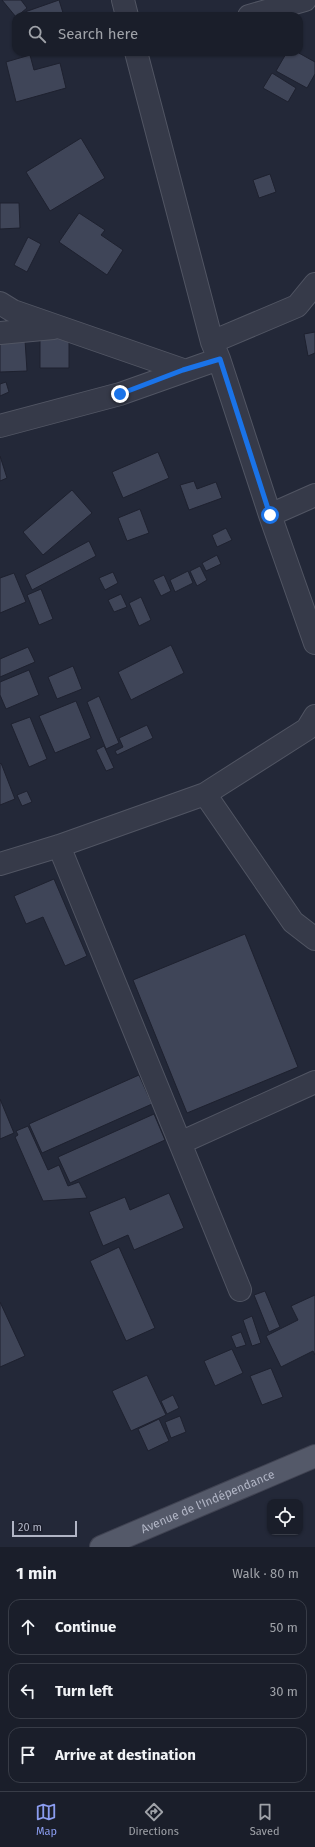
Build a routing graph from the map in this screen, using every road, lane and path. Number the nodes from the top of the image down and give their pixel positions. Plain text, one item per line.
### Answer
1 (123, 0) edge
2 (304, 0) edge
3 (126, 12) edge
4 (263, 12) edge
5 (137, 56) edge
6 (315, 284) edge
7 (0, 303) edge
8 (58, 328) junction
9 (0, 333) edge
10 (216, 350) junction
11 (183, 370) junction
12 (0, 426) edge
13 (315, 495) edge
14 (270, 515) junction
15 (315, 643) edge
16 (315, 716) edge
17 (205, 794) junction
18 (59, 846) junction
19 (0, 864) edge
20 (315, 939) edge
21 (315, 1082) edge
22 (180, 1142) junction
23 (240, 1290) dead end
24 (315, 1456) edge
25 (101, 1547) edge

1 - 3 street
2 - 4 street
5 - 10 street
6 - 10 street
7 - 8 street
8 - 9 street
8 - 11 street
10 - 11 street
10 - 14 street
11 - 12 street
13 - 14 street
14 - 15 street
16 - 17 street
17 - 18 street
17 - 20 street
18 - 19 street
18 - 22 street
21 - 22 street
22 - 23 street
24 - 25 main road, Avenue de l'Indépendance

